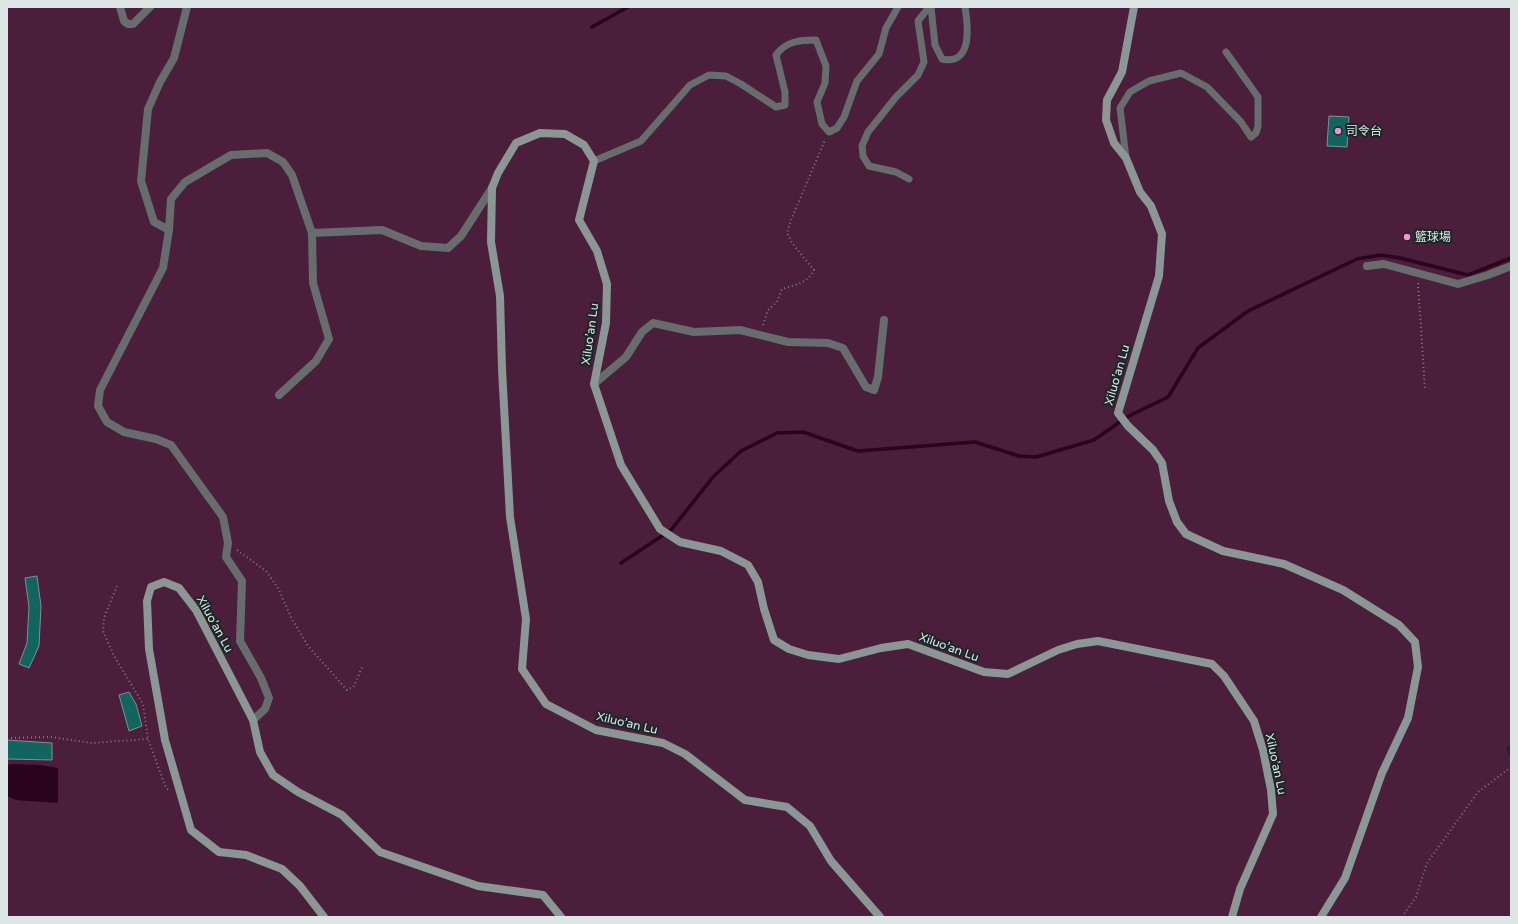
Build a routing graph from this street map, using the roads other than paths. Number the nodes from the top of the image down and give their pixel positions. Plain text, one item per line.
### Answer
1 (120, 7) edge
2 (150, 7) edge
3 (187, 7) edge
4 (898, 7) edge
5 (930, 7) edge
6 (965, 7) edge
7 (1134, 7) edge
8 (1226, 52) dead end
9 (1126, 158) junction
10 (594, 161) junction
11 (909, 179) dead end
12 (492, 188) junction
13 (169, 230) junction
14 (312, 233) junction
15 (1367, 266) dead end
16 (1511, 266) edge
17 (884, 320) dead end
18 (594, 384) junction
19 (279, 396) dead end
20 (253, 720) junction
21 (324, 917) edge
22 (561, 917) edge
23 (880, 917) edge
24 (1232, 917) edge
25 (1321, 917) edge

1 - 2 street
3 - 13 street
4 - 10 lane
5 - 6 lane
5 - 11 lane
7 - 9 street, Xiluo’an Lu
8 - 9 lane
9 - 25 street, Xiluo’an Lu
10 - 12 street, Xiluo’an Lu
10 - 18 street, Xiluo’an Lu
12 - 14 street
12 - 23 street, Xiluo’an Lu
13 - 14 street
13 - 20 street
14 - 19 street
15 - 16 street
17 - 18 street
18 - 24 street, Xiluo’an Lu
20 - 21 street, Xiluo’an Lu
20 - 22 street, Xiluo’an Lu

